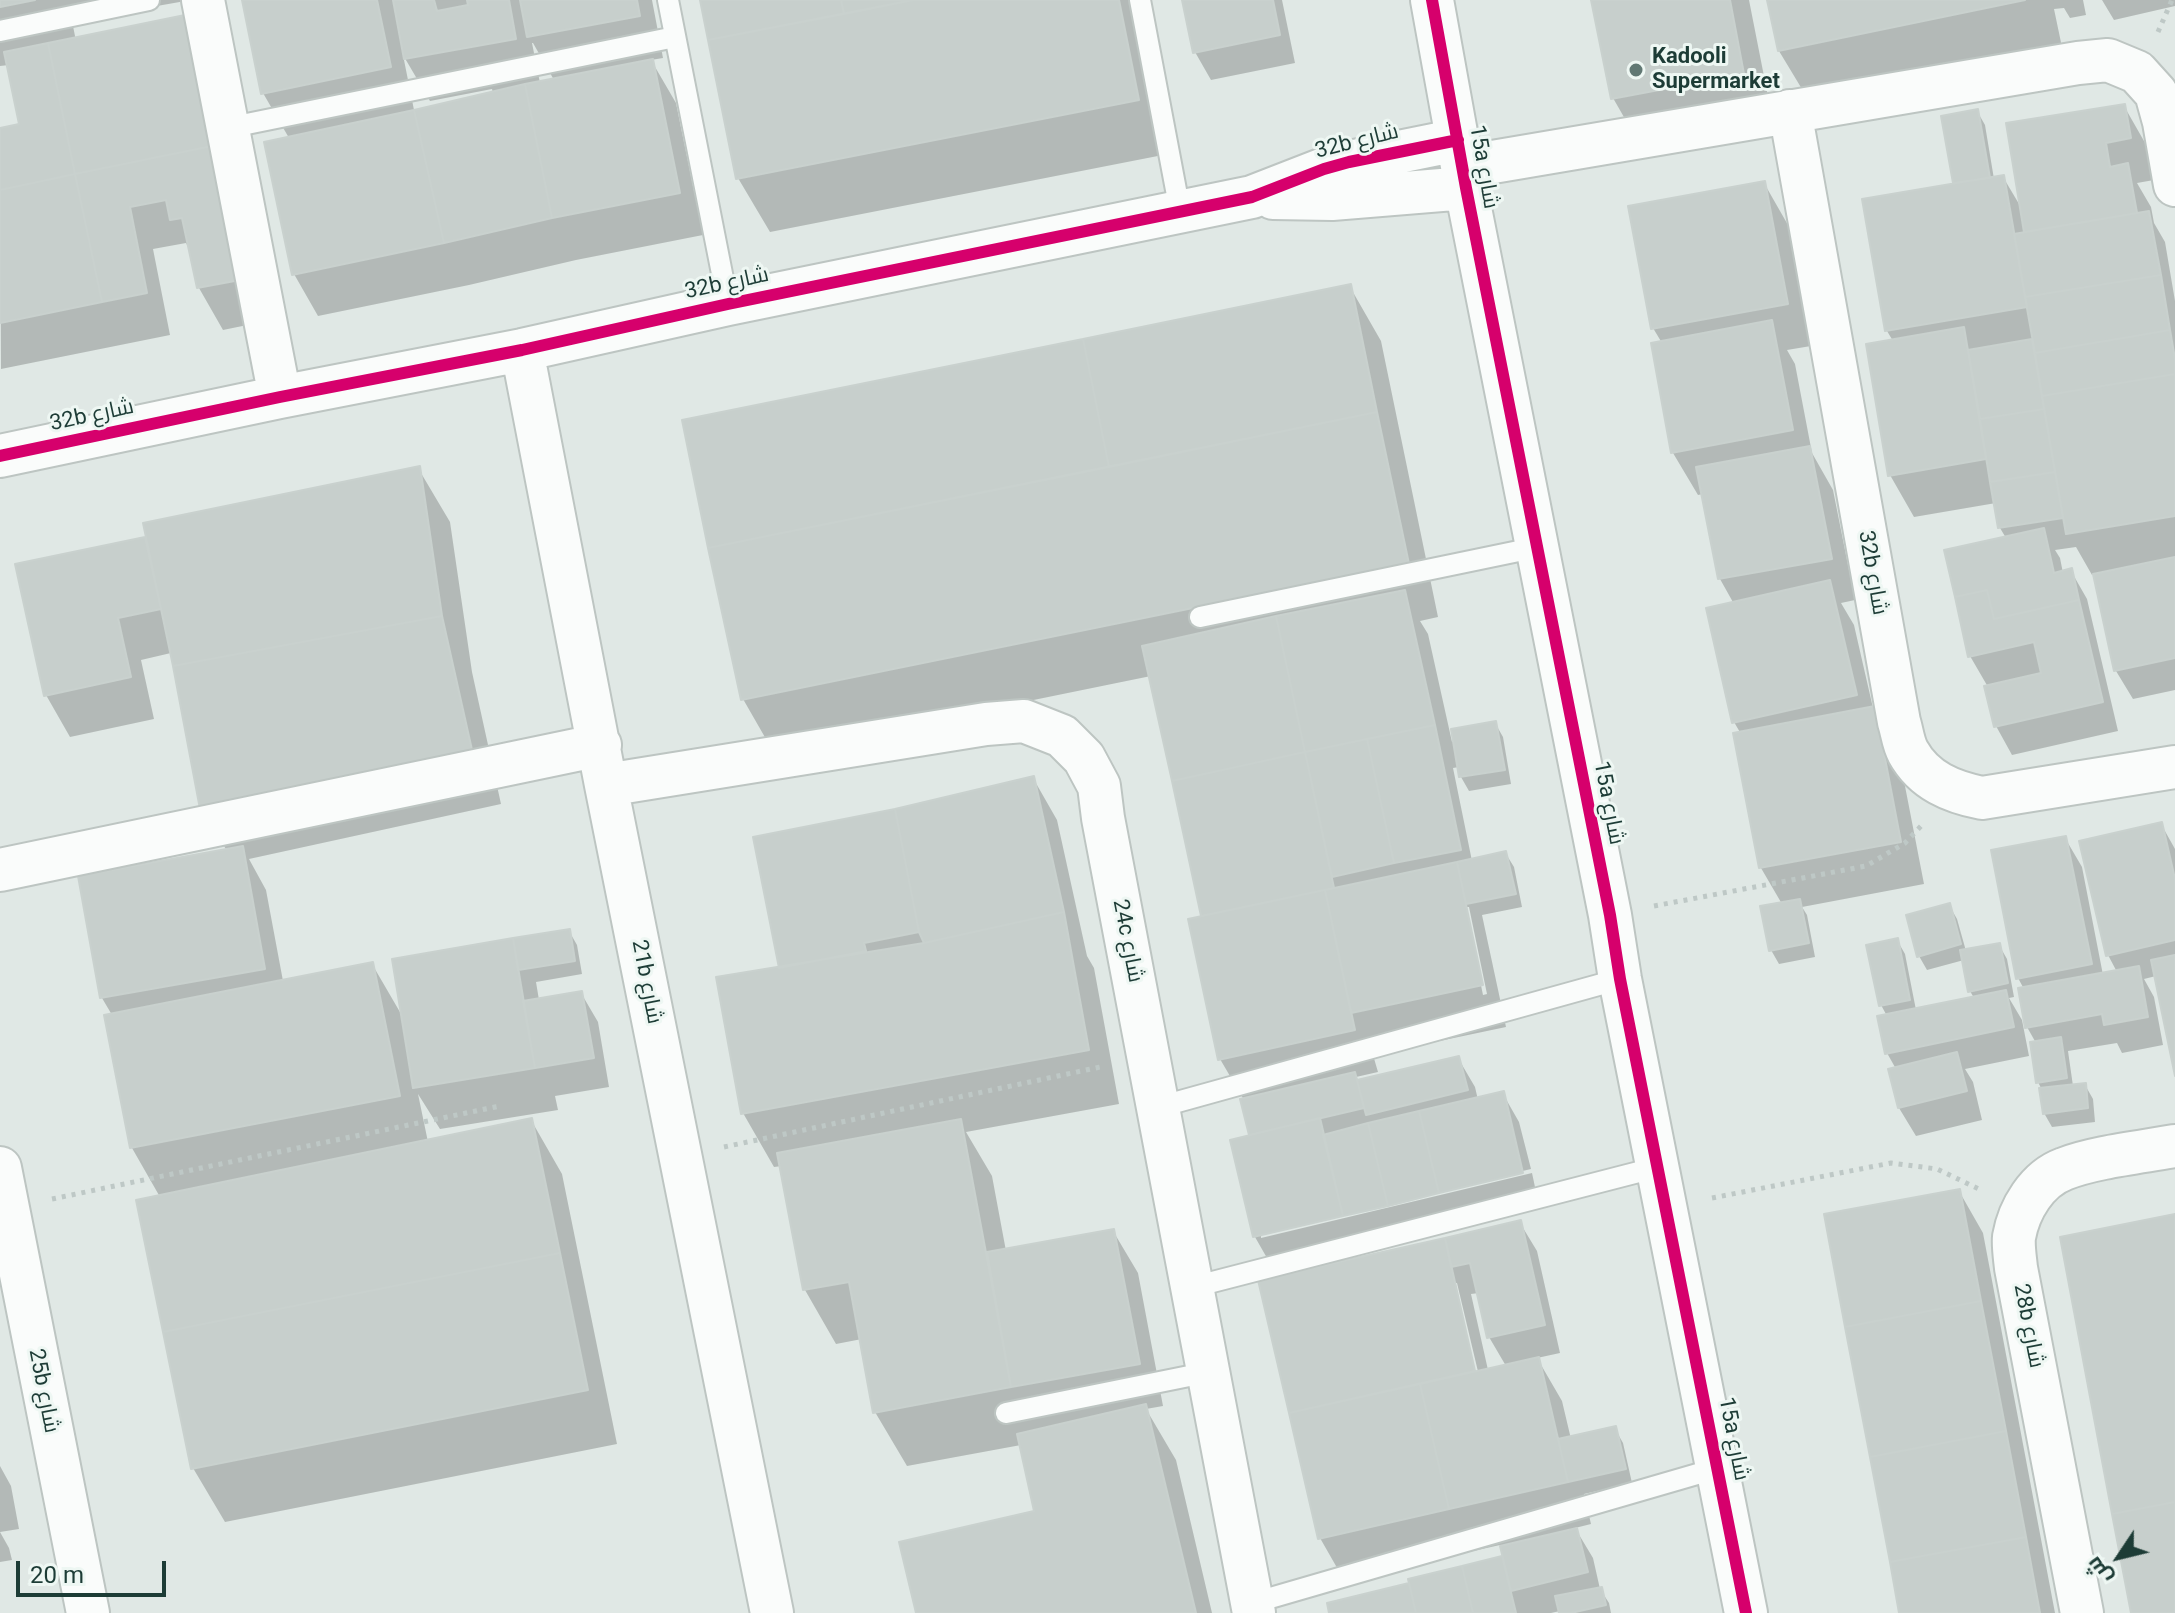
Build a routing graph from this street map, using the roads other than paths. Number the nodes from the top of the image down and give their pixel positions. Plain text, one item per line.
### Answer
1 (149, 0) edge
2 (203, 0) edge
3 (668, 0) edge
4 (1140, 0) edge
5 (1432, 0) edge
6 (0, 31) edge
7 (675, 37) junction
8 (1790, 111) junction
9 (227, 128) junction
10 (1462, 165) junction
11 (2175, 185) edge
12 (1180, 211) junction
13 (728, 304) junction
14 (522, 350) junction
15 (280, 397) junction
16 (0, 456) edge
17 (1538, 547) junction
18 (1200, 617) dead end
19 (603, 765) junction
20 (2175, 767) edge
21 (0, 870) edge
22 (1620, 979) junction
23 (1159, 1107) junction
24 (2175, 1146) edge
25 (0, 1168) edge
26 (1662, 1187) junction
27 (1193, 1287) junction
28 (12, 1296) edge
29 (1209, 1372) junction
30 (1006, 1413) dead end
31 (1718, 1468) junction
32 (1254, 1608) edge
33 (88, 1613) edge
34 (772, 1613) edge
35 (1746, 1613) edge
36 (2082, 1613) edge

1 - 6 lane
2 - 9 street
3 - 7 lane
4 - 12 lane
5 - 10 street, 15a شارع
7 - 9 lane
7 - 13 lane
8 - 10 street, 32b شارع
8 - 11 street, 32b شارع
8 - 20 street, 32b شارع
9 - 15 street
10 - 12 street, 32b شارع
10 - 17 street, 15a شارع
12 - 13 street, 32b شارع
13 - 14 street, 32b شارع
14 - 15 street, 32b شارع
14 - 19 street, 21b شارع
15 - 16 street, 32b شارع
17 - 18 lane
17 - 22 street, 15a شارع
19 - 21 street, 24c شارع
19 - 23 street, 24c شارع
19 - 34 street, 21b شارع
22 - 23 lane
22 - 26 street, 15a شارع
23 - 27 street, 24c شارع
24 - 36 street, 28b شارع
25 - 28 street, 25b شارع
26 - 27 lane
26 - 31 street, 15a شارع
27 - 29 street, 24c شارع
28 - 33 street, 25b شارع
29 - 30 lane
29 - 32 street, 24c شارع
31 - 32 lane
31 - 35 street, 15a شارع

